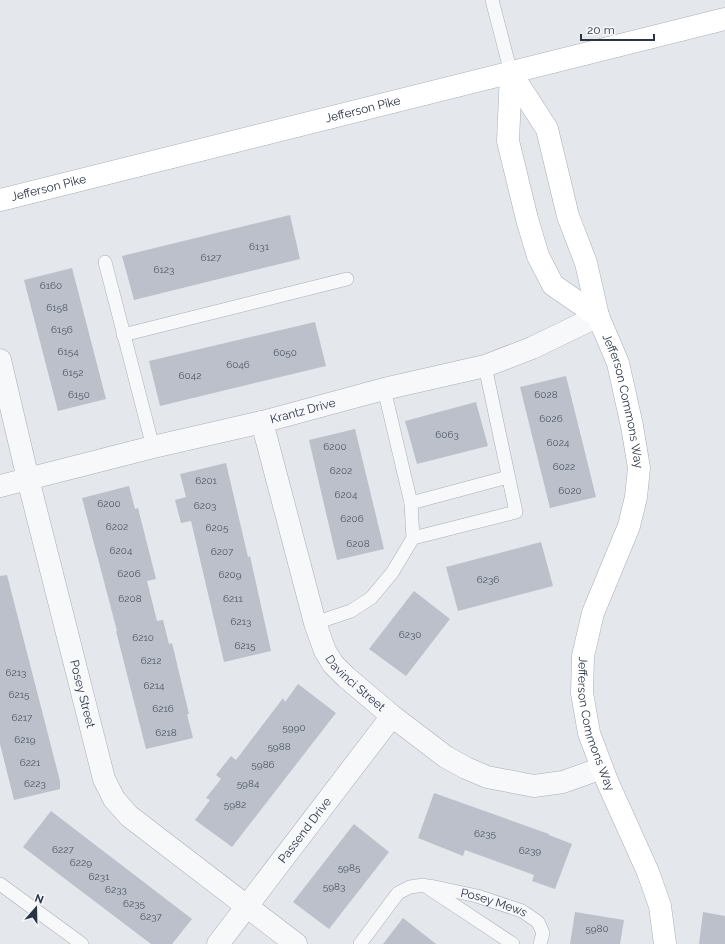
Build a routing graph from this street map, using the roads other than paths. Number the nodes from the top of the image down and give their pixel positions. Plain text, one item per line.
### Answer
1 (492, 0) edge
2 (725, 19) edge
3 (511, 73) junction
4 (0, 200) edge
5 (105, 262) dead end
6 (347, 279) dead end
7 (598, 316) junction
8 (123, 335) junction
9 (0, 360) edge
10 (485, 366) junction
11 (384, 389) junction
12 (262, 422) junction
13 (153, 447) junction
14 (508, 477) junction
15 (28, 479) junction
16 (0, 486) edge
17 (411, 503) junction
18 (413, 538) junction
19 (315, 623) junction
20 (392, 716) junction
21 (602, 768) junction
22 (0, 884) edge
23 (424, 885) junction
24 (246, 907) junction
25 (82, 944) edge
26 (218, 944) edge
27 (296, 944) edge
28 (360, 944) edge
29 (513, 944) edge
30 (540, 944) edge
31 (665, 944) edge

1 - 3 lane
2 - 3 street, Jefferson Pike
3 - 4 street, Jefferson Pike
3 - 7 street, Jefferson Commons Way
3 - 7 street
5 - 8 lane
6 - 8 lane
7 - 10 street, Krantz Drive
7 - 21 street, Jefferson Commons Way
8 - 13 lane
9 - 15 street, Posey Street
10 - 11 street, Krantz Drive
10 - 14 lane
11 - 12 street, Krantz Drive
11 - 17 lane
12 - 13 street, Krantz Drive
12 - 19 street, Davinci Street
13 - 15 street, Krantz Drive
14 - 17 lane
14 - 18 lane
15 - 16 street, Krantz Drive
15 - 24 street, Posey Street
17 - 18 lane
18 - 19 lane
19 - 20 street, Davinci Street
20 - 21 street, Davinci Street
20 - 24 street, Passend Drive
21 - 31 street, Jefferson Commons Way
22 - 25 lane
23 - 28 lane, Posey Mews
23 - 29 lane, Posey Mews
23 - 30 lane, Posey Mews
24 - 26 street, Passend Drive
24 - 27 street, Posey Street

